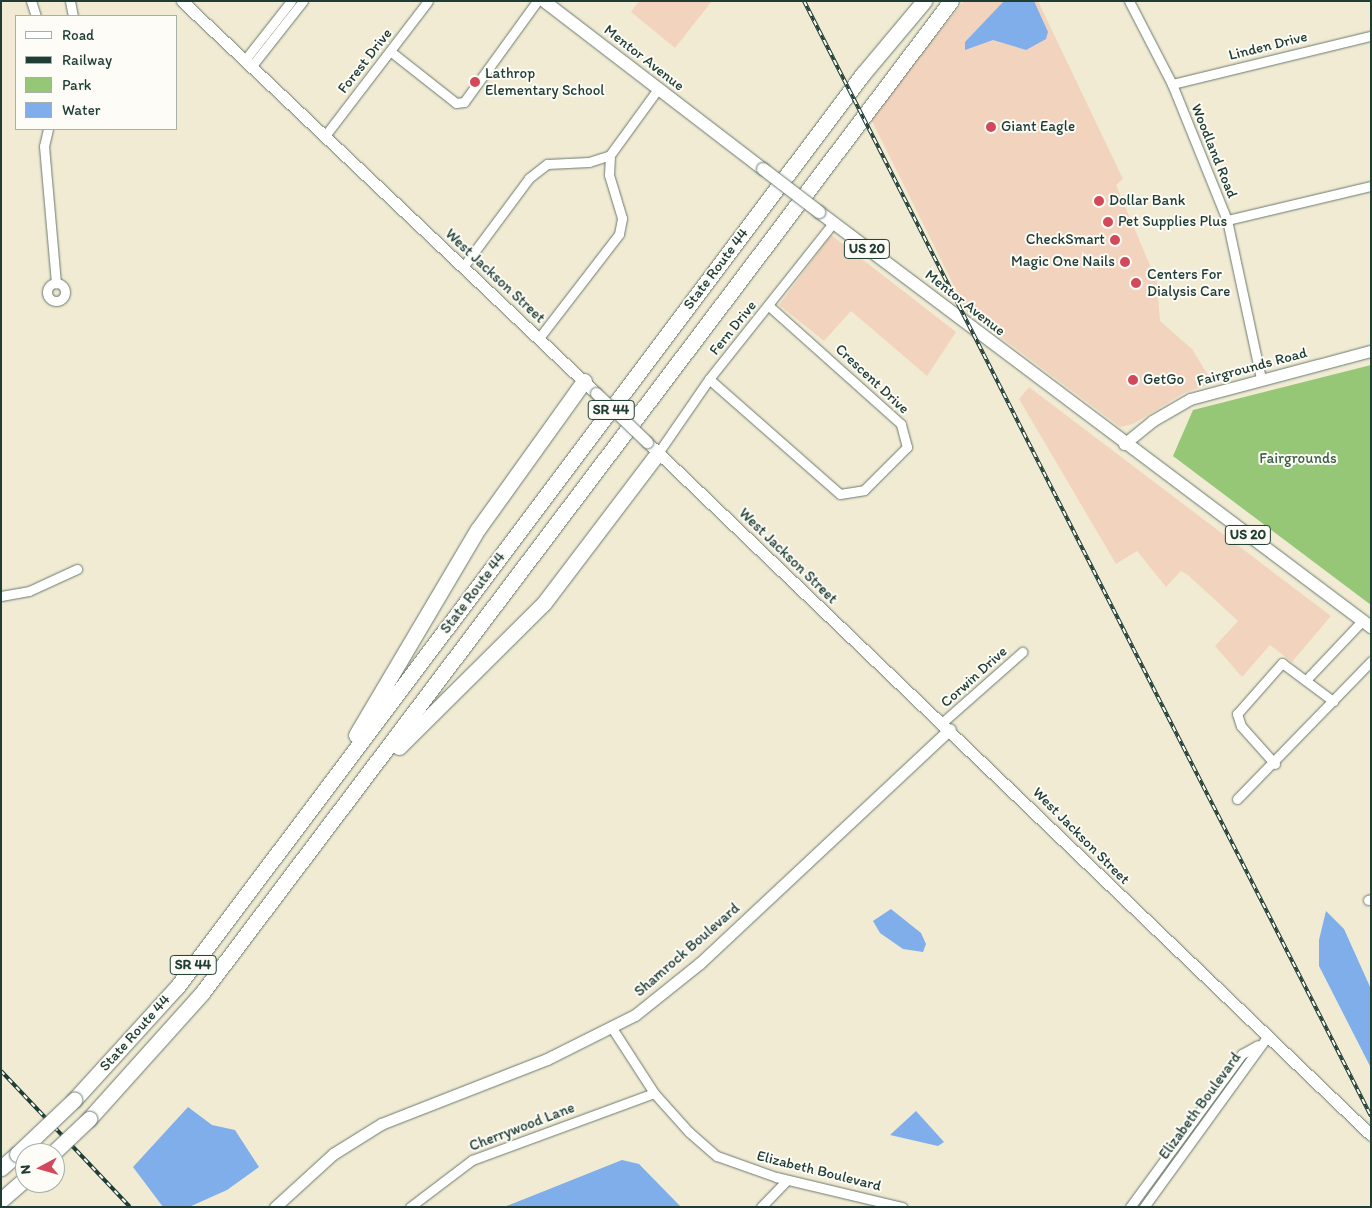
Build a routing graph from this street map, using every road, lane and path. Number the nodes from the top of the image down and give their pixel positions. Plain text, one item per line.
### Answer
1 (31, 1) edge
2 (70, 1) edge
3 (182, 1) edge
4 (291, 1) edge
5 (303, 1) edge
6 (428, 1) edge
7 (537, 1) edge
8 (544, 1) edge
9 (924, 1) edge
10 (950, 1) edge
11 (1129, 1) edge
12 (36, 15) edge
13 (73, 15) edge
14 (1371, 36) edge
15 (390, 51) junction
16 (248, 64) junction
17 (1172, 84) junction
18 (658, 89) junction
19 (48, 130) edge
20 (324, 137) junction
21 (610, 155) junction
22 (1371, 186) edge
23 (1227, 220) junction
24 (833, 223) junction
25 (463, 268) junction
26 (56, 283) dead end
27 (768, 305) junction
28 (539, 338) junction
29 (1371, 351) edge
30 (709, 379) junction
31 (1261, 379) junction
32 (584, 381) junction
33 (1124, 444) junction
34 (658, 453) junction
35 (76, 569) dead end
36 (1, 596) edge
37 (1366, 624) edge
38 (1022, 652) dead end
39 (1371, 661) edge
40 (1307, 679) junction
41 (1333, 702) junction
42 (946, 725) junction
43 (1275, 764) junction
44 (354, 793) junction
45 (1237, 799) dead end
46 (316, 802) junction
47 (612, 1028) junction
48 (1268, 1036) junction
49 (1258, 1045) junction
50 (654, 1092) junction
51 (1371, 1135) edge
52 (64, 1143) edge
53 (1, 1168) edge
54 (787, 1180) junction
55 (15, 1188) edge
56 (1, 1200) edge
57 (416, 1205) edge
58 (275, 1207) edge
59 (761, 1207) edge
60 (902, 1207) edge
61 (1130, 1207) edge
62 (1144, 1207) edge

1 - 12 street
2 - 13 street
3 - 16 street, West Jackson Street
4 - 16 street
5 - 16 street
6 - 15 street, Forest Drive
7 - 15 street
8 - 18 main road, Mentor Avenue / US 20
9 - 46 highway, State Route 44 / SR 44
10 - 44 highway, State Route 44 / SR 44
11 - 17 street, Woodland Road
14 - 17 street, Linden Drive
15 - 20 street, Forest Drive
16 - 20 street, West Jackson Street
17 - 23 street, Woodland Road
18 - 21 street
18 - 24 main road, Mentor Avenue / US 20, bridge
19 - 26 street
20 - 25 street, West Jackson Street
21 - 25 street
21 - 28 street
22 - 23 street
23 - 31 street, Woodland Road
24 - 27 street, Fern Drive
24 - 33 main road, Mentor Avenue / US 20
25 - 28 street, West Jackson Street
27 - 30 street, Fern Drive
27 - 30 street, Crescent Drive
28 - 32 street, West Jackson Street
29 - 31 street, Fairgrounds Road
30 - 34 street, Fern Drive
31 - 33 street, Fairgrounds Road
32 - 34 street, West Jackson Street, bridge
32 - 46 highway
33 - 37 main road, Mentor Avenue / US 20
34 - 42 street, West Jackson Street
34 - 44 highway
35 - 36 street
37 - 40 street
38 - 42 street, Corwin Drive
39 - 41 street
40 - 41 street
40 - 43 street
41 - 43 street
42 - 47 street, Shamrock Boulevard
42 - 48 street, West Jackson Street
43 - 45 street
44 - 52 highway, State Route 44 / SR 44, bridge
46 - 53 highway, State Route 44 / SR 44, bridge
47 - 50 street, Elizabeth Boulevard
47 - 58 street, Shamrock Boulevard
48 - 49 street, Elizabeth Boulevard
48 - 51 street, West Jackson Street
49 - 61 street, Elizabeth Boulevard
49 - 62 street, Elizabeth Boulevard
50 - 54 street, Elizabeth Boulevard
50 - 57 street, Cherrywood Lane
54 - 59 street
54 - 60 street, Elizabeth Boulevard
55 - 56 highway

